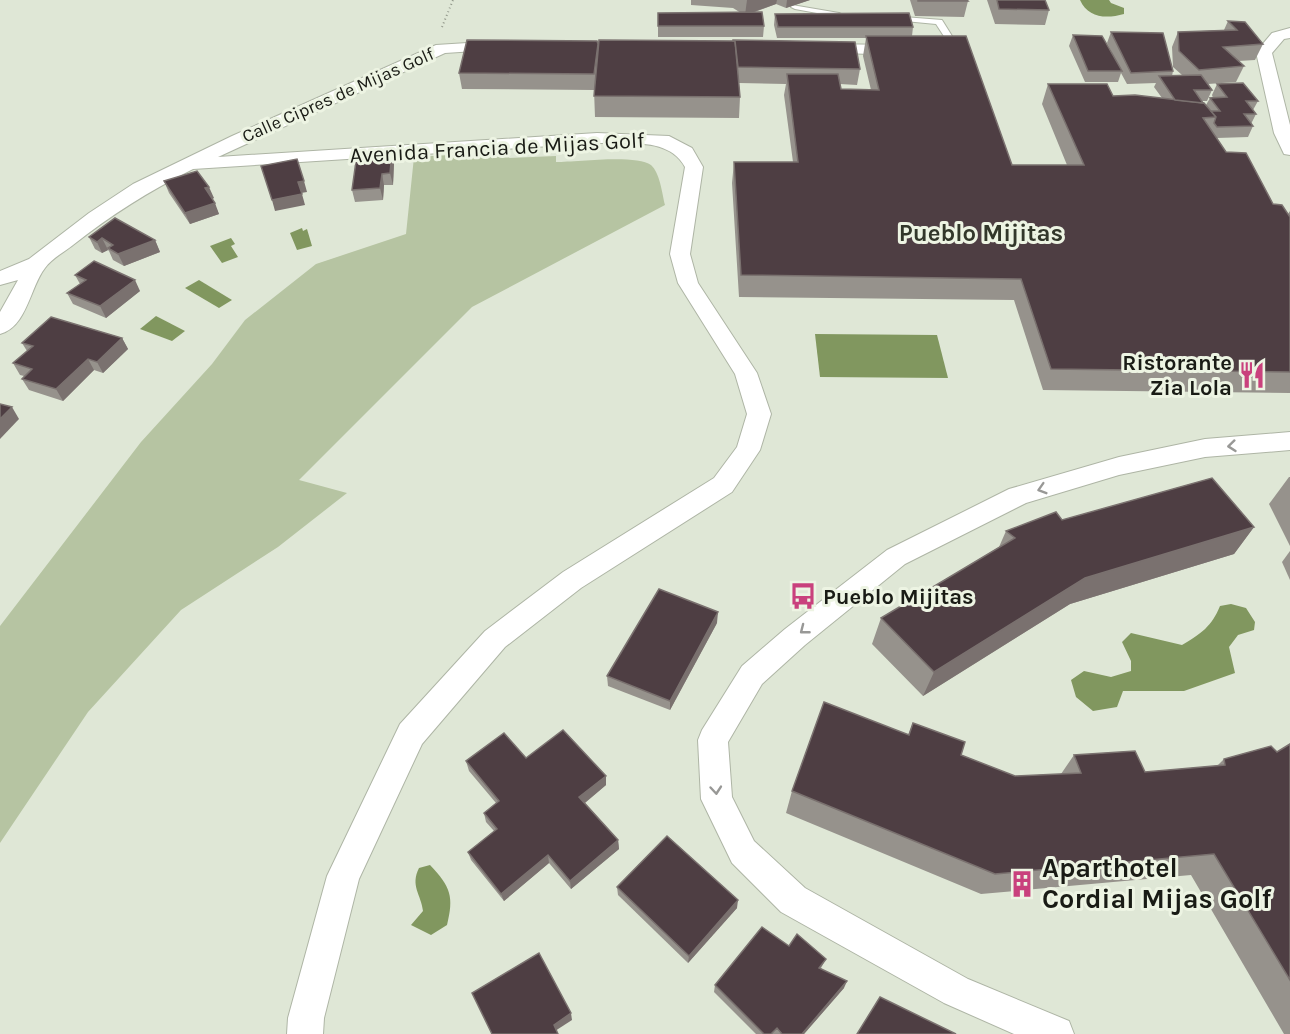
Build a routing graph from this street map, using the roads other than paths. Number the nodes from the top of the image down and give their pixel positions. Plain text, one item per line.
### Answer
1 (795, 7) dead end
2 (844, 15) edge
3 (888, 18) edge
4 (1290, 33) edge
5 (519, 46) edge
6 (804, 49) edge
7 (911, 50) edge
8 (945, 52) edge
9 (1290, 150) edge
10 (189, 164) junction
11 (36, 264) junction
12 (0, 278) edge
13 (0, 327) edge
14 (1290, 441) edge
15 (305, 1034) edge
16 (1056, 1034) edge

1 - 2 lane
3 - 8 lane
4 - 9 street
5 - 10 street, Calle Cipres de Mijas Golf
6 - 7 street
10 - 11 street, Calle Cipres de Mijas Golf
10 - 15 street, Avenida Francia de Mijas Golf
11 - 12 street
11 - 13 street
14 -> 16 street

